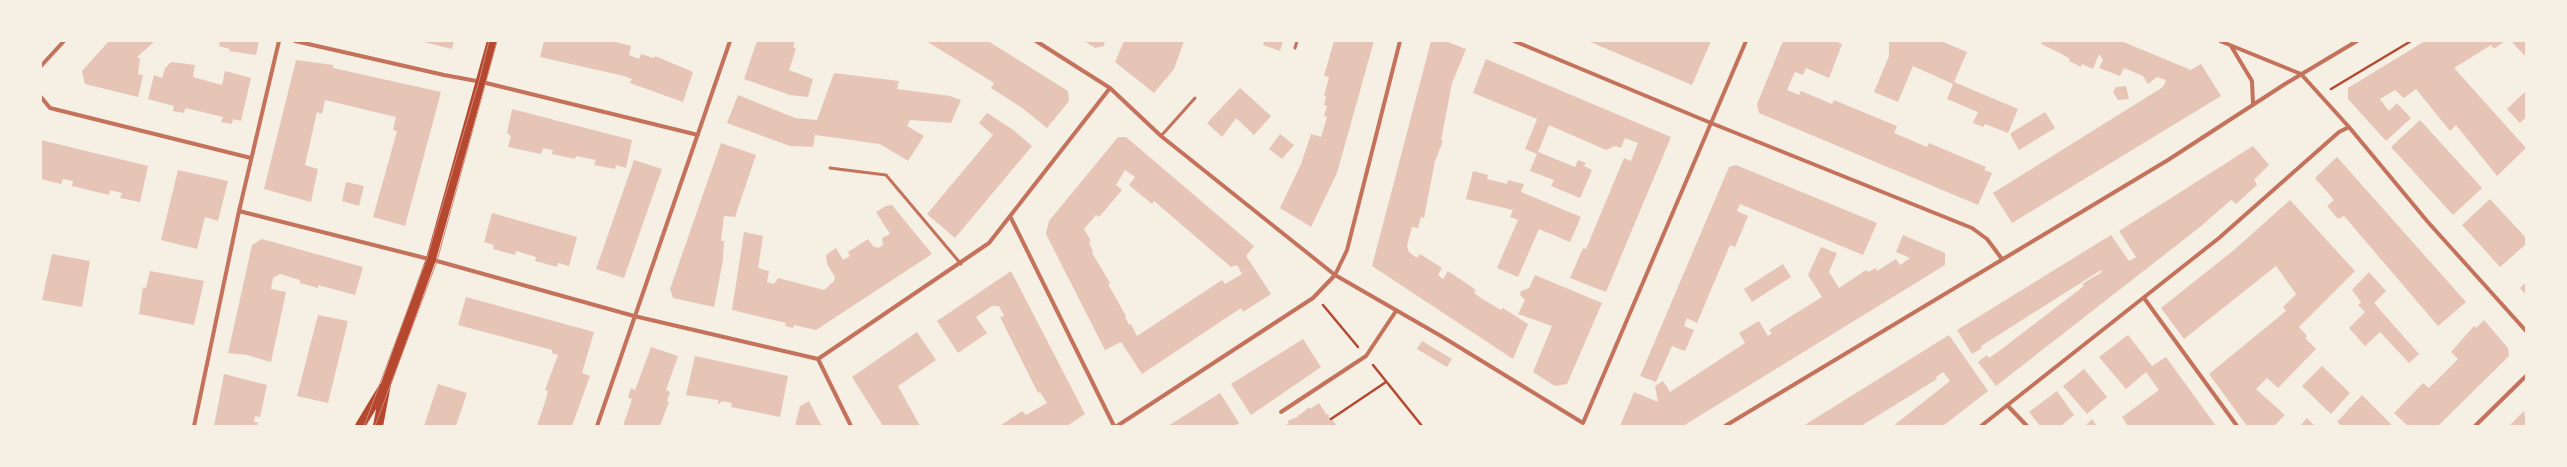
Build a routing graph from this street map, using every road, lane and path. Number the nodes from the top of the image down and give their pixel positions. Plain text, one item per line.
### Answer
1 (64, 41) edge
2 (279, 41) edge
3 (295, 41) edge
4 (492, 41) edge
5 (730, 41) edge
6 (1036, 41) edge
7 (1297, 41) edge
8 (1400, 41) edge
9 (1514, 41) edge
10 (1746, 41) edge
11 (2220, 41) edge
12 (2358, 41) edge
13 (2411, 41) edge
14 (2231, 46) junction
15 (1295, 48) dead end
16 (41, 66) edge
17 (2301, 74) junction
18 (482, 82) junction
19 (1110, 88) junction
20 (2319, 96) junction
21 (41, 97) edge
22 (1196, 98) dead end
23 (2253, 104) junction
24 (1711, 123) junction
25 (2349, 127) junction
26 (698, 135) junction
27 (1162, 136) junction
28 (251, 158) junction
29 (830, 168) dead end
30 (239, 211) junction
31 (1010, 216) junction
32 (431, 259) junction
33 (2002, 259) junction
34 (962, 264) junction
35 (1335, 275) junction
36 (2144, 298) junction
37 (1396, 311) junction
38 (634, 316) junction
39 (2526, 331) edge
40 (818, 359) junction
41 (2526, 376) edge
42 (1386, 382) dead end
43 (386, 384) junction
44 (2007, 405) junction
45 (1281, 412) dead end
46 (1331, 419) dead end
47 (194, 426) edge
48 (360, 426) edge
49 (378, 426) edge
50 (596, 426) edge
51 (851, 426) edge
52 (1115, 426) edge
53 (1725, 426) edge
54 (1981, 426) edge
55 (2027, 426) edge
56 (2237, 426) edge
57 (2475, 426) edge

1 - 16 street
2 - 28 street
3 - 18 street
4 - 18 main road
5 - 26 street
6 - 19 street
7 - 15 lane
8 - 35 street
9 - 24 street
10 - 24 street
11 - 14 street
12 - 17 street
13 - 20 path
14 - 17 street
14 - 23 street
17 - 20 street
17 - 23 street
18 - 26 street
18 - 32 main road
19 - 27 street
19 - 31 street
20 - 25 street
21 - 28 street
22 - 27 lane
23 - 33 street
24 - 33 street
24 - 37 street
25 - 36 street
25 - 39 street
26 - 38 street
27 - 35 street
28 - 30 street
29 - 34 lane
30 - 32 street
30 - 47 street
31 - 34 street
31 - 52 street
32 - 38 street
32 - 43 main road
33 - 53 street
34 - 40 street
35 - 37 street
35 - 52 street
36 - 44 street
36 - 56 street
37 - 45 street
38 - 40 street
38 - 50 street
40 - 51 street
41 - 57 street
42 - 46 path
43 - 48 main road
43 - 49 main road
44 - 54 street
44 - 55 street

